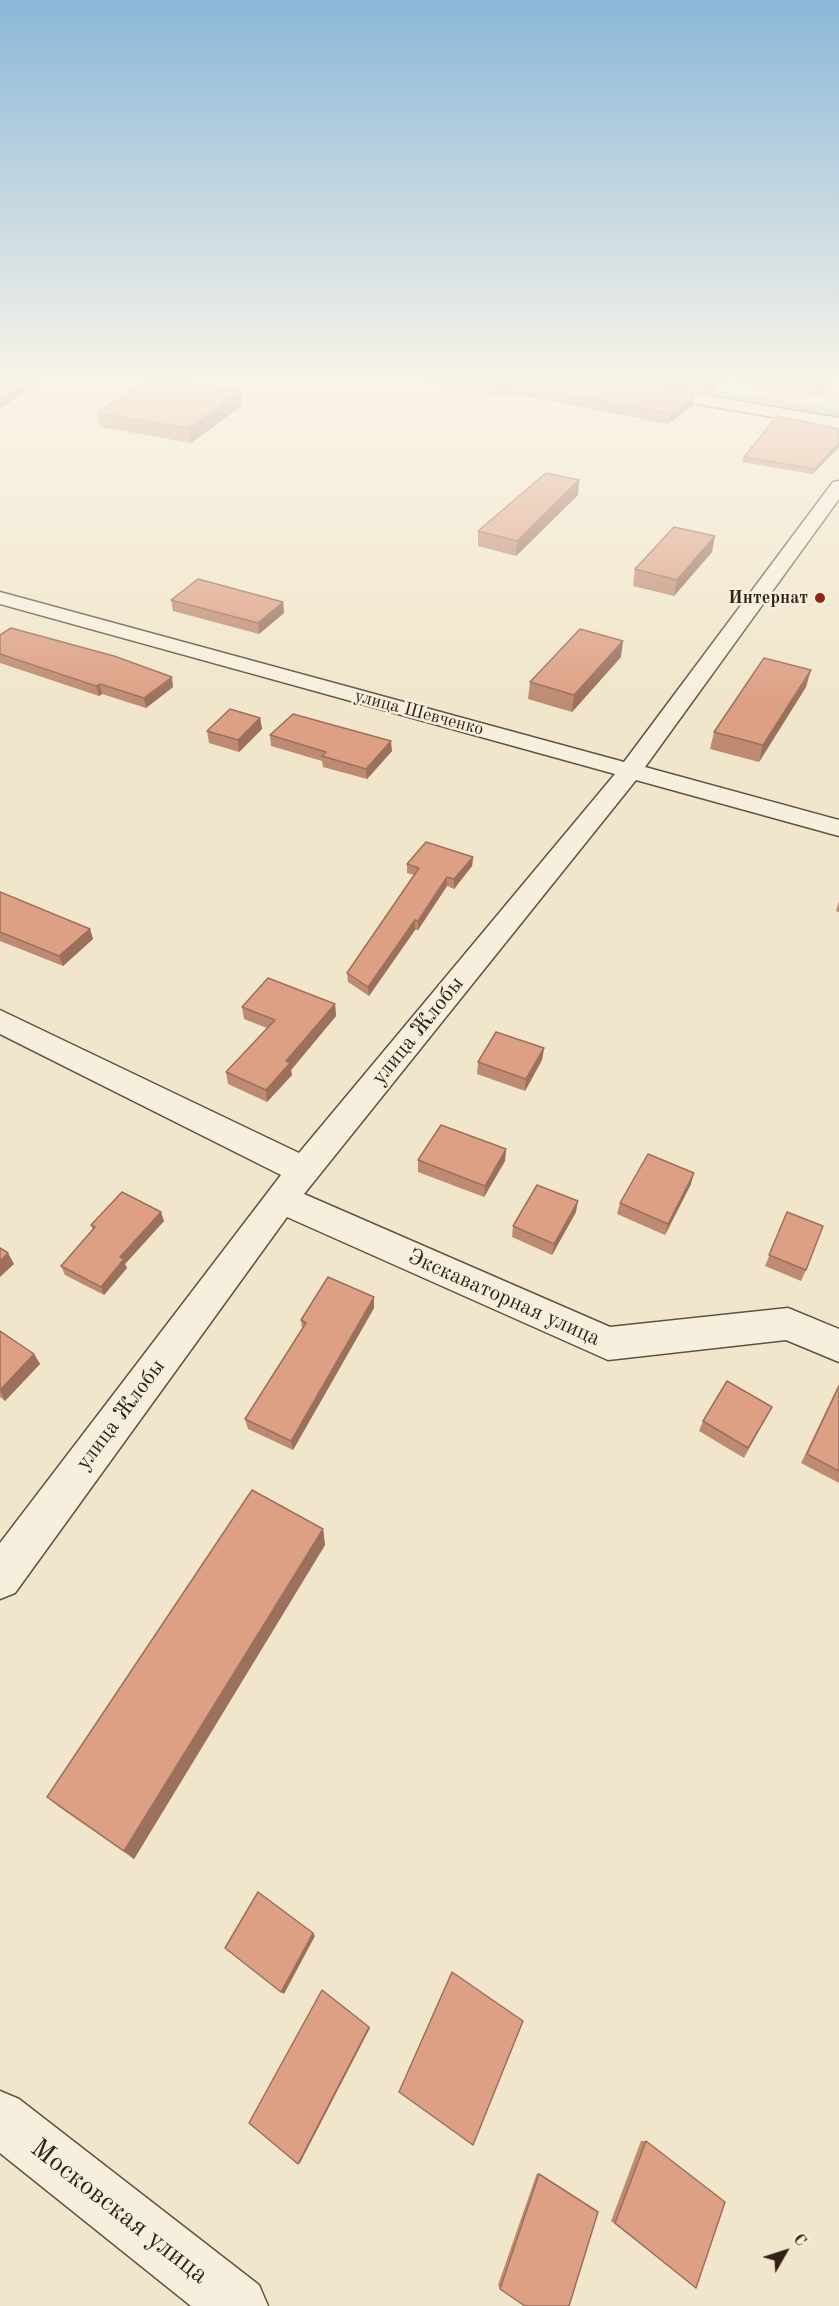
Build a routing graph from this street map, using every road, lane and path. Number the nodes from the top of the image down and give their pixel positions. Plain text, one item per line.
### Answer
1 (838, 488) edge
2 (0, 598) edge
3 (630, 771) junction
4 (839, 828) edge
5 (0, 1021) edge
6 (304, 1171) junction
7 (282, 1199) junction
8 (839, 1346) edge
9 (0, 1578) edge
10 (0, 2118) edge
11 (238, 2306) edge

1 - 3 street, улица Жлобы
2 - 3 street, улица Шевченко
3 - 4 street, улица Шевченко
3 - 6 street, улица Жлобы
5 - 6 street
6 - 7 street, улица Жлобы
7 - 8 street, Экскаваторная улица
7 - 9 street, улица Жлобы
10 - 11 street, Московская улица

